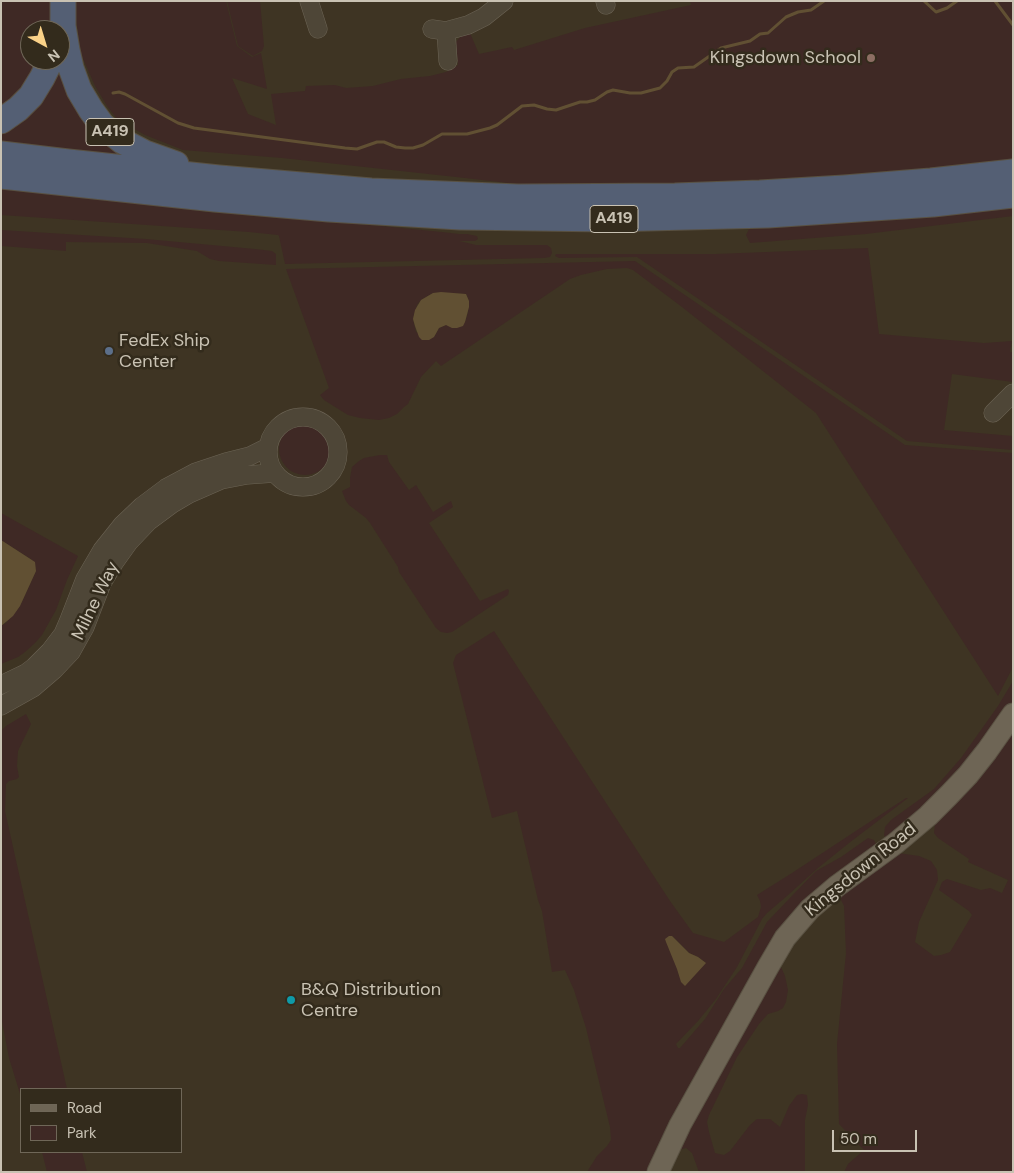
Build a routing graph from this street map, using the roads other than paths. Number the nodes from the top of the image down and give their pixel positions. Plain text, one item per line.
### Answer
1 (63, 1) edge
2 (309, 1) edge
3 (504, 1) edge
4 (62, 20) edge
5 (318, 28) dead end
6 (448, 61) dead end
7 (70, 63) edge
8 (46, 70) edge
9 (1, 121) edge
10 (1, 154) edge
11 (1013, 172) edge
12 (1, 176) edge
13 (219, 178) junction
14 (1013, 195) edge
15 (1013, 393) edge
16 (993, 413) dead end
17 (268, 447) junction
18 (275, 473) junction
19 (1, 686) edge
20 (1, 706) edge
21 (1013, 714) edge
22 (658, 1172) edge

1 - 4 highway, A419
2 - 5 street
3 - 6 street
7 - 13 highway, A419
8 - 9 highway
10 - 13 highway, A419
11 - 13 highway, A419
12 - 14 highway, A419
15 - 16 street
17 - 18 street
17 - 18 street
17 - 19 street, Milne Way
18 - 20 street, Milne Way
21 - 22 main road, Kingsdown Road

